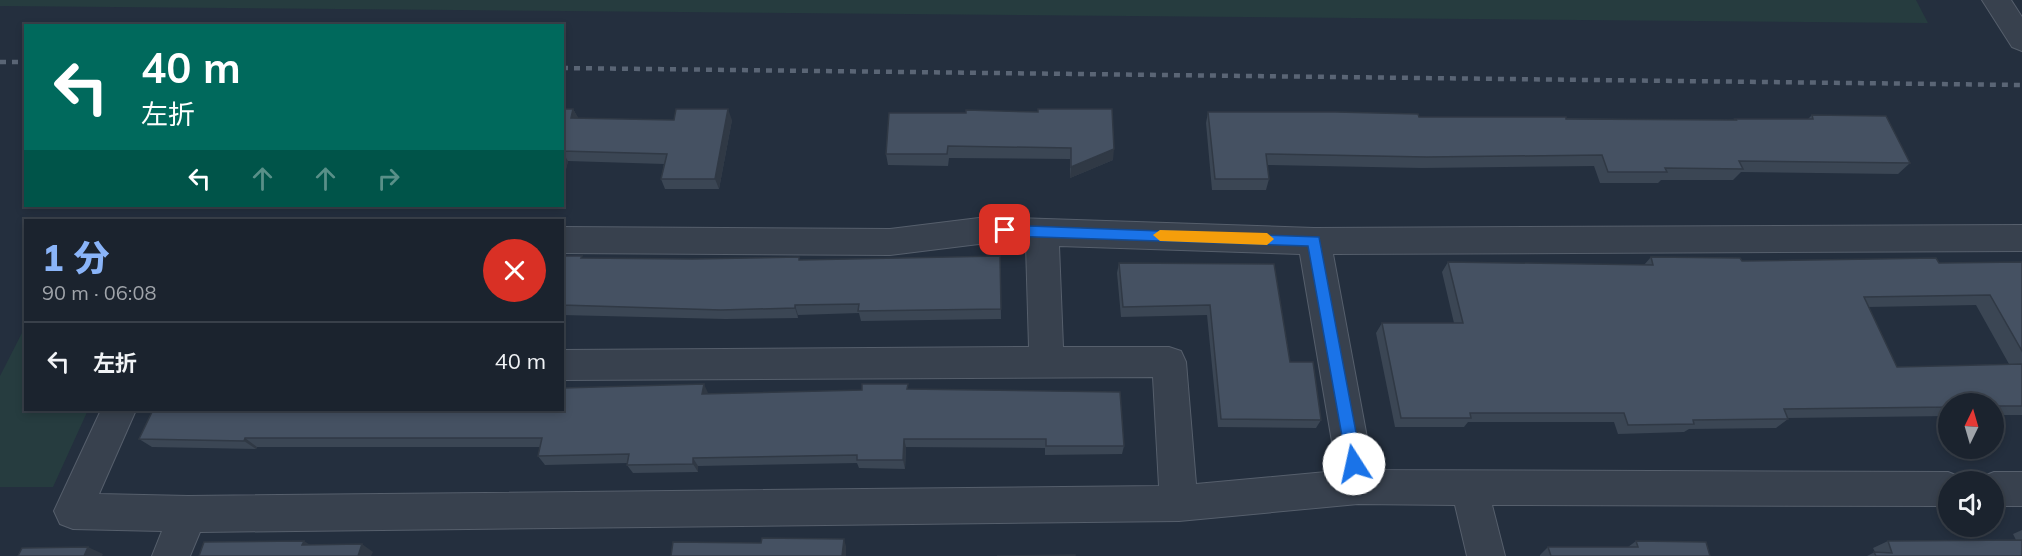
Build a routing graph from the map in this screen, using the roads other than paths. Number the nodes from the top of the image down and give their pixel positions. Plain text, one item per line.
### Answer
1 (1996, 0) edge
2 (2022, 40) edge
3 (1042, 231) junction
4 (2022, 238) edge
5 (564, 240) edge
6 (1314, 241) junction
7 (1047, 364) junction
8 (564, 365) edge
9 (118, 411) edge
10 (1358, 487) junction
11 (1469, 488) junction
12 (1938, 489) edge
13 (2004, 489) edge
14 (2022, 489) edge
15 (1179, 503) junction
16 (188, 514) junction
17 (171, 556) edge
18 (1486, 556) edge

1 - 2 street
3 - 5 street
3 - 6 street
3 - 7 street
4 - 6 street
6 - 10 street
7 - 8 street
7 - 15 street
9 - 16 street
10 - 11 street
10 - 15 street
11 - 12 street
11 - 18 street
13 - 14 street
15 - 16 street
16 - 17 street

